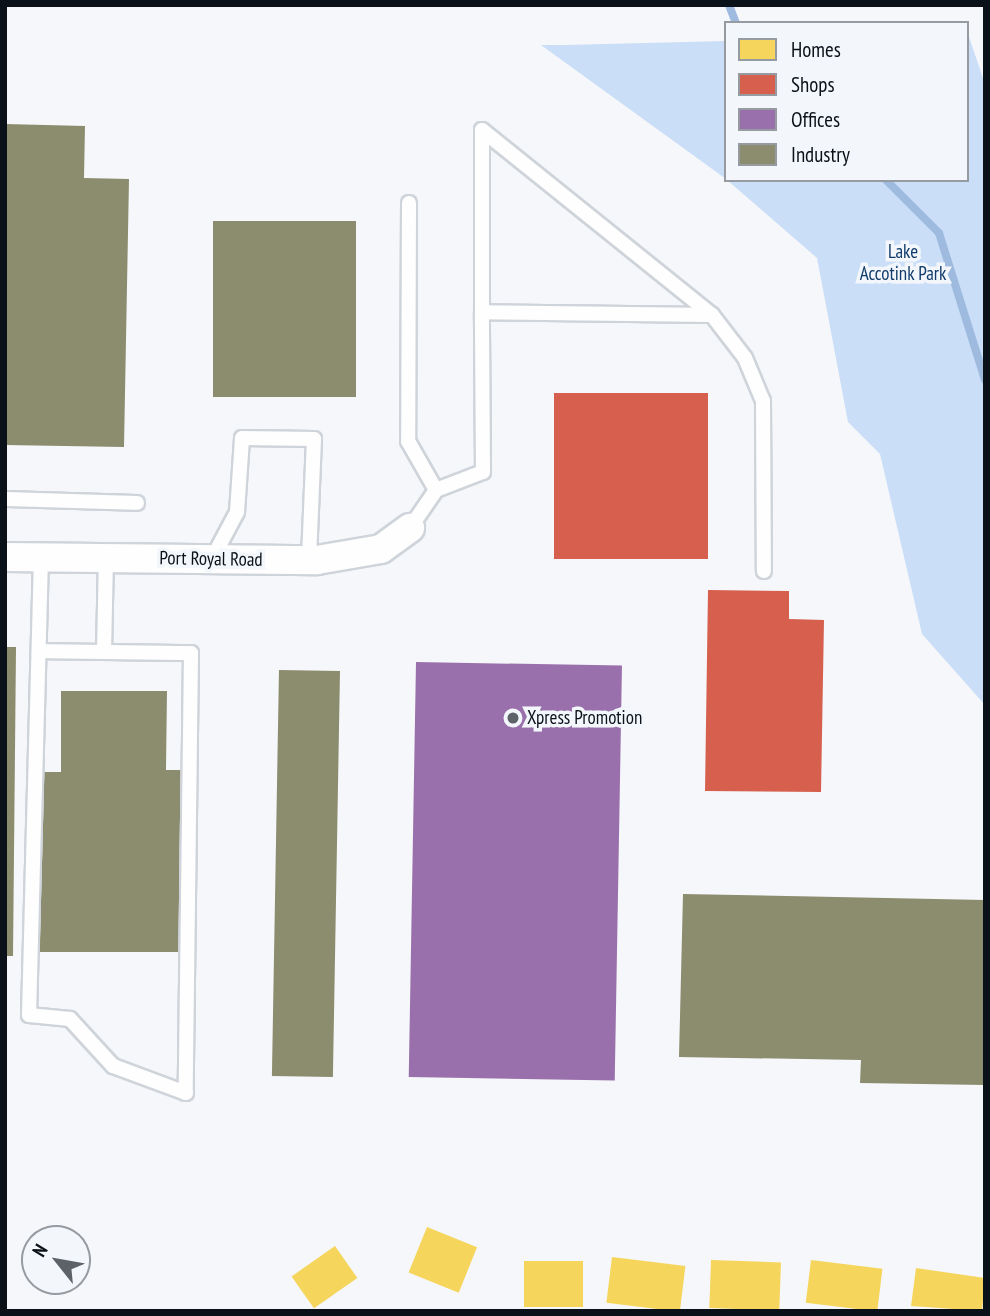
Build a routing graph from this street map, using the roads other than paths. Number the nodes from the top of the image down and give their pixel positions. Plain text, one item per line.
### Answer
1 (409, 203) dead end
2 (482, 312) junction
3 (712, 315) junction
4 (436, 490) junction
5 (5, 499) edge
6 (137, 503) dead end
7 (410, 528) joint
8 (5, 556) edge
9 (41, 557) junction
10 (106, 557) junction
11 (212, 559) junction
12 (309, 560) junction
13 (764, 571) dead end
14 (39, 651) junction
15 (104, 652) junction

1 - 4 lane
2 - 3 lane
2 - 3 lane
2 - 4 lane
3 - 13 lane
4 - 7 lane
5 - 6 lane
7 - 12 street, Port Royal Road
8 - 9 street, Port Royal Road
9 - 10 street, Port Royal Road
9 - 14 lane
10 - 11 street, Port Royal Road
10 - 15 lane
11 - 12 street, Port Royal Road
11 - 12 lane
14 - 15 lane
14 - 15 lane

